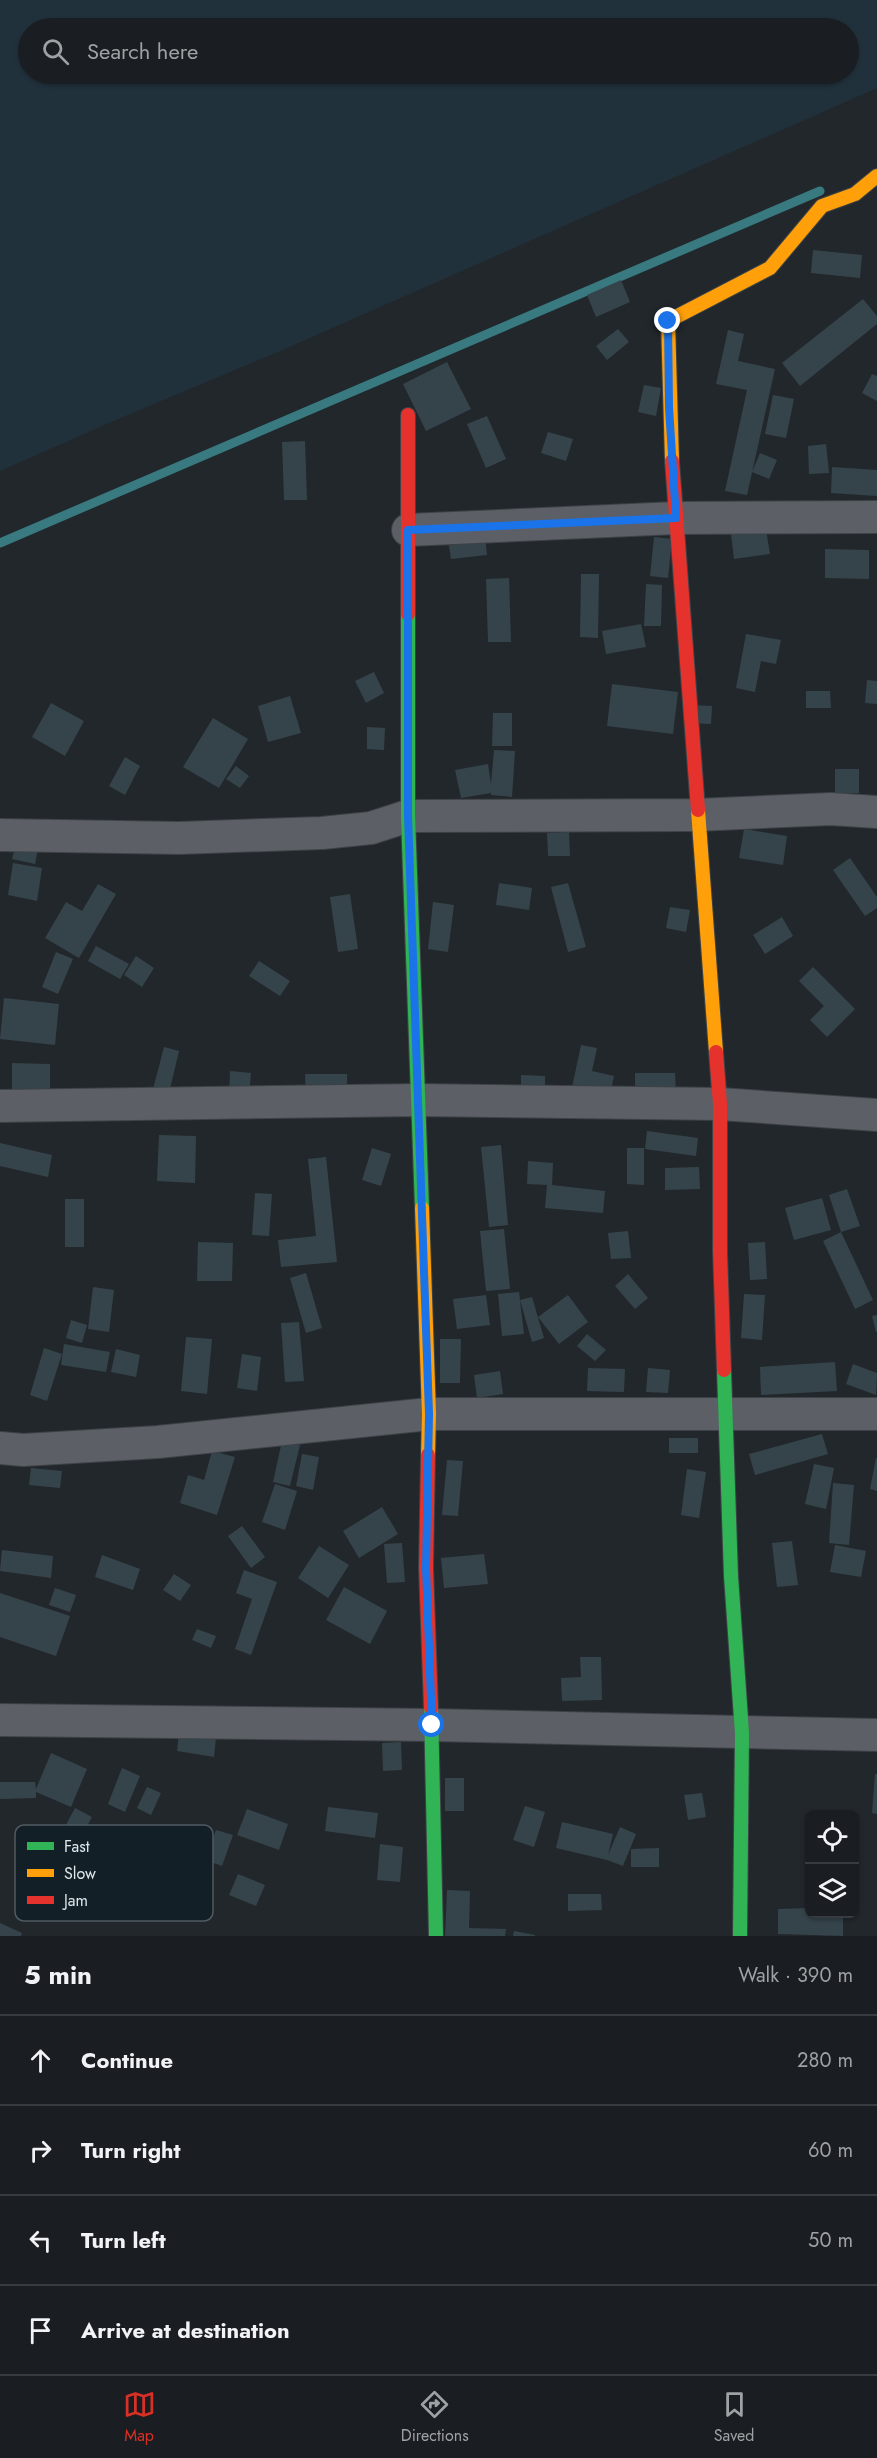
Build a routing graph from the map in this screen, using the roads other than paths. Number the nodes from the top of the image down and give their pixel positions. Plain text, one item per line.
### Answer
1 (877, 176) edge
2 (408, 415) dead end
3 (877, 517) edge
4 (676, 518) junction
5 (408, 530) junction
6 (877, 812) edge
7 (408, 816) junction
8 (697, 816) junction
9 (0, 835) edge
10 (419, 1100) junction
11 (720, 1104) junction
12 (0, 1106) edge
13 (877, 1115) edge
14 (429, 1414) junction
15 (725, 1414) junction
16 (877, 1414) edge
17 (0, 1448) edge
18 (0, 1720) edge
19 (432, 1725) junction
20 (742, 1732) junction
21 (877, 1735) edge
22 (436, 1936) edge
23 (740, 1936) edge

1 - 4 street
2 - 5 street
3 - 4 street
4 - 5 street
4 - 8 street
5 - 7 street
6 - 8 street
7 - 8 street
7 - 9 street
7 - 10 street
8 - 11 street
10 - 11 street
10 - 12 street
10 - 14 street
11 - 13 street
11 - 15 street
14 - 15 street
14 - 17 street
14 - 19 street
15 - 16 street
15 - 20 street
18 - 19 street
19 - 20 street
19 - 22 street
20 - 21 street
20 - 23 street

